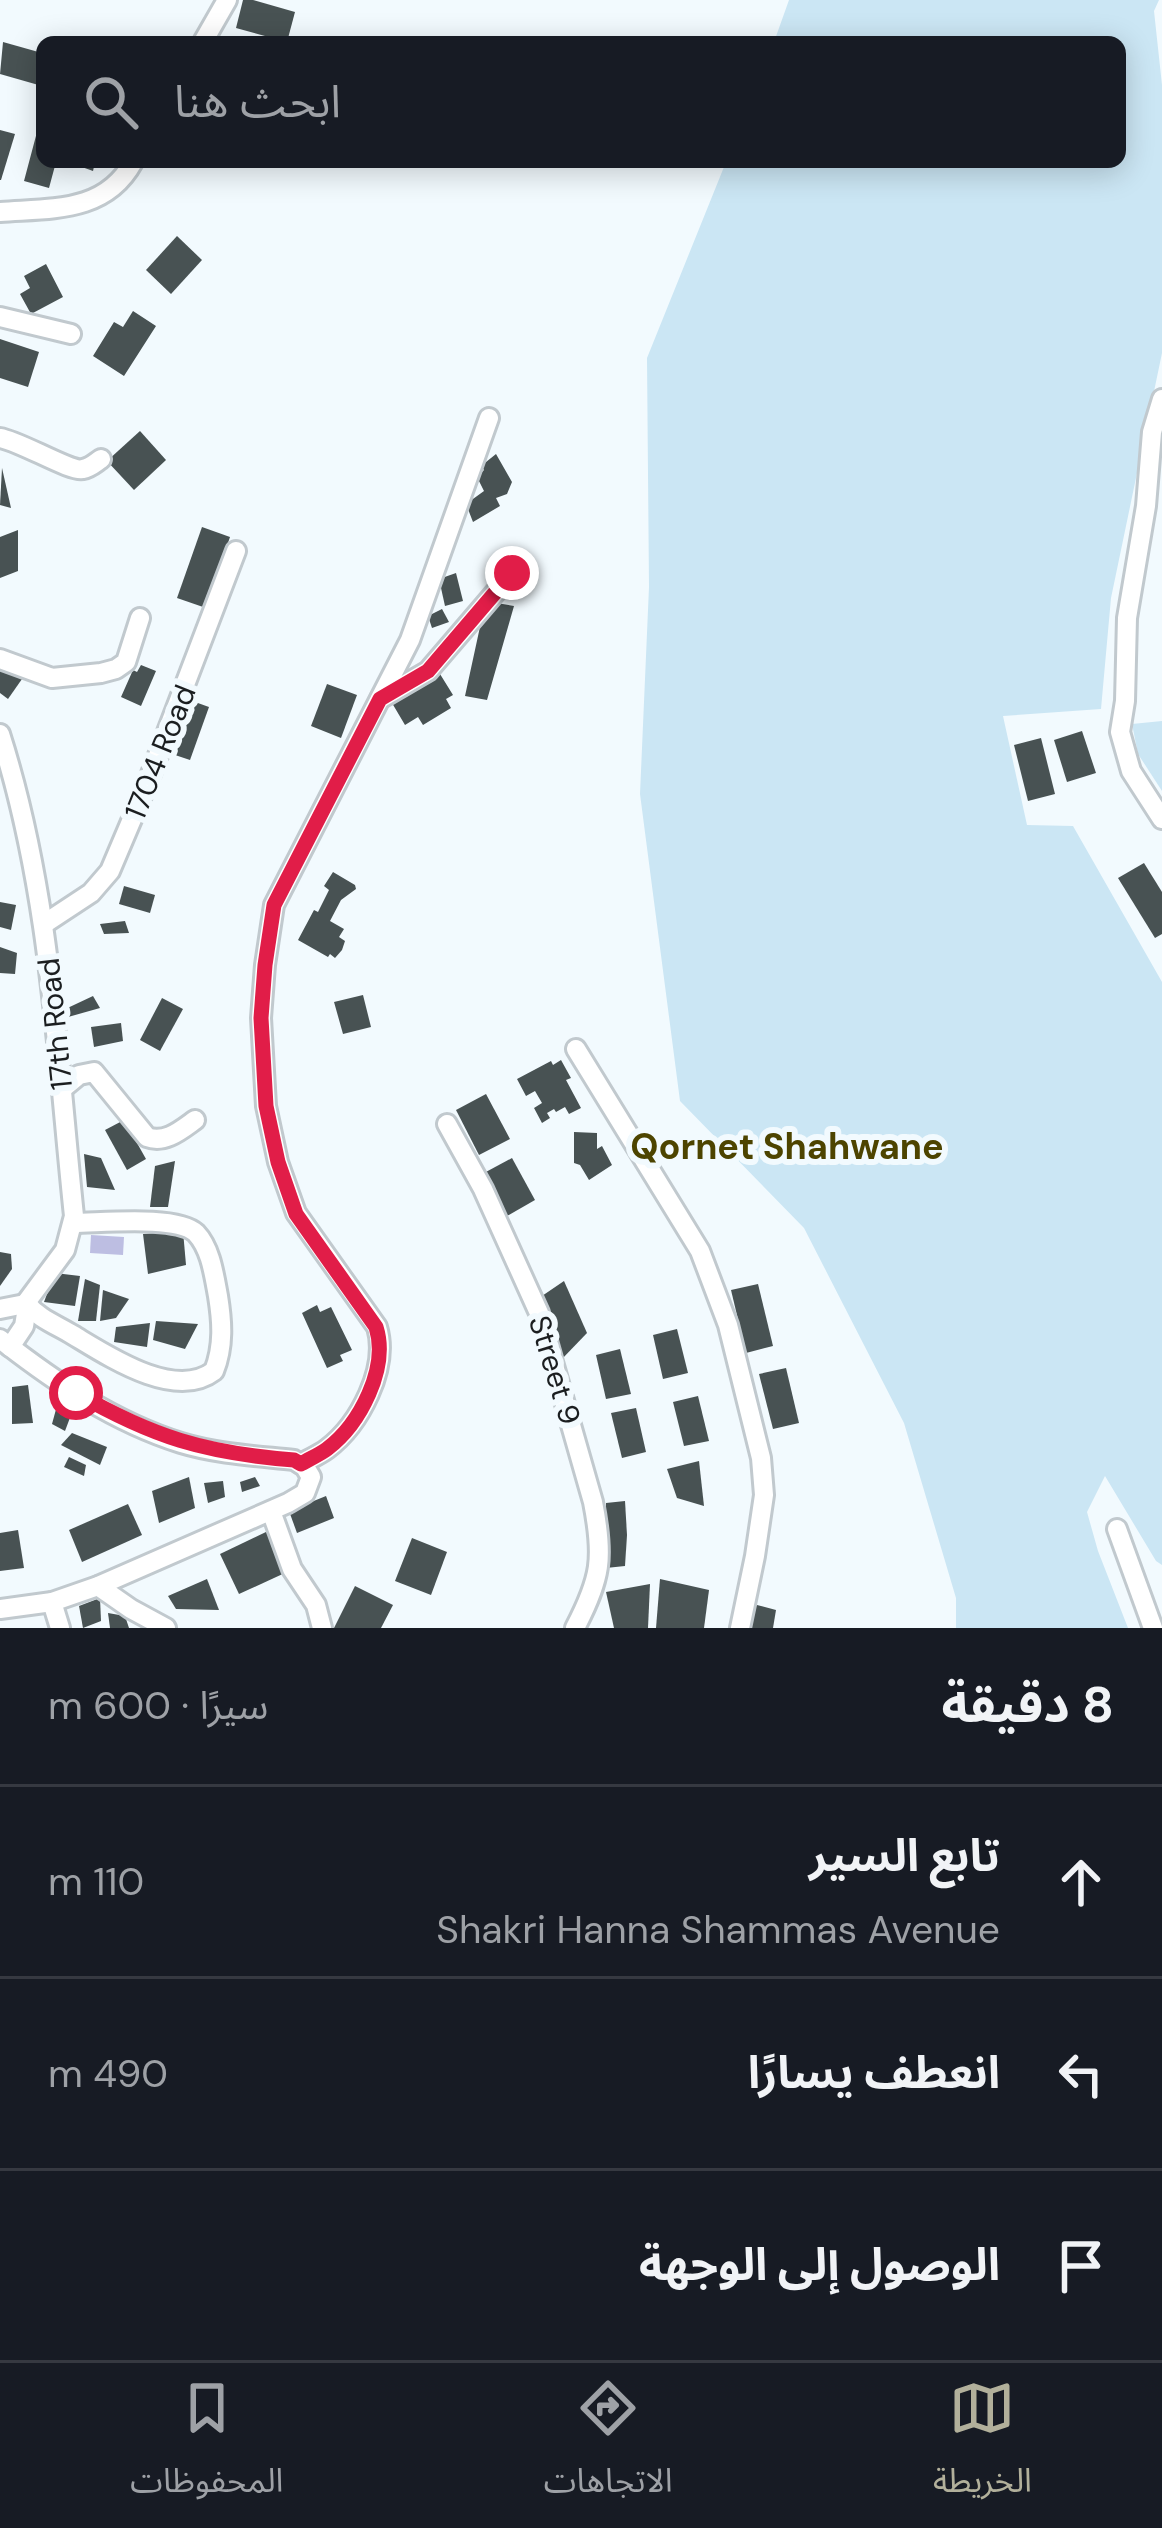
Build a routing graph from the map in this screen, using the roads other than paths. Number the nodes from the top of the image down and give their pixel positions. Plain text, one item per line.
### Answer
1 (227, 0) edge
2 (206, 36) edge
3 (129, 168) edge
4 (0, 212) edge
5 (0, 316) edge
6 (71, 334) dead end
7 (1162, 399) edge
8 (489, 418) dead end
9 (0, 438) edge
10 (101, 459) dead end
11 (236, 551) dead end
12 (512, 573) dead end
13 (140, 618) dead end
14 (0, 658) edge
15 (380, 699) junction
16 (0, 734) edge
17 (1162, 818) edge
18 (44, 924) junction
19 (576, 1049) dead end
20 (62, 1088) junction
21 (195, 1120) dead end
22 (447, 1124) dead end
23 (74, 1223) junction
24 (26, 1304) junction
25 (0, 1309) edge
26 (5, 1343) edge
27 (301, 1464) junction
28 (271, 1511) junction
29 (1117, 1529) dead end
30 (98, 1586) junction
31 (52, 1602) junction
32 (0, 1609) edge
33 (579, 1626) edge
34 (60, 1628) edge
35 (166, 1628) edge
36 (322, 1628) edge
37 (740, 1628) edge
38 (1153, 1628) edge

1 - 2 street
3 - 4 street
5 - 6 street
7 - 17 street
8 - 15 street
9 - 10 street
11 - 18 street, 1704 Road
12 - 15 street
13 - 14 street
15 - 27 street
16 - 18 street, 17th Road
18 - 20 street, 17th Road
19 - 37 street
20 - 21 street
20 - 23 street, 17th Road
22 - 33 street, Street 9
23 - 24 street
23 - 24 street
24 - 25 street
24 - 26 street
26 - 27 street
27 - 28 street
28 - 30 street
28 - 36 street
29 - 38 street
30 - 31 street
30 - 35 street
31 - 32 street
31 - 34 street

